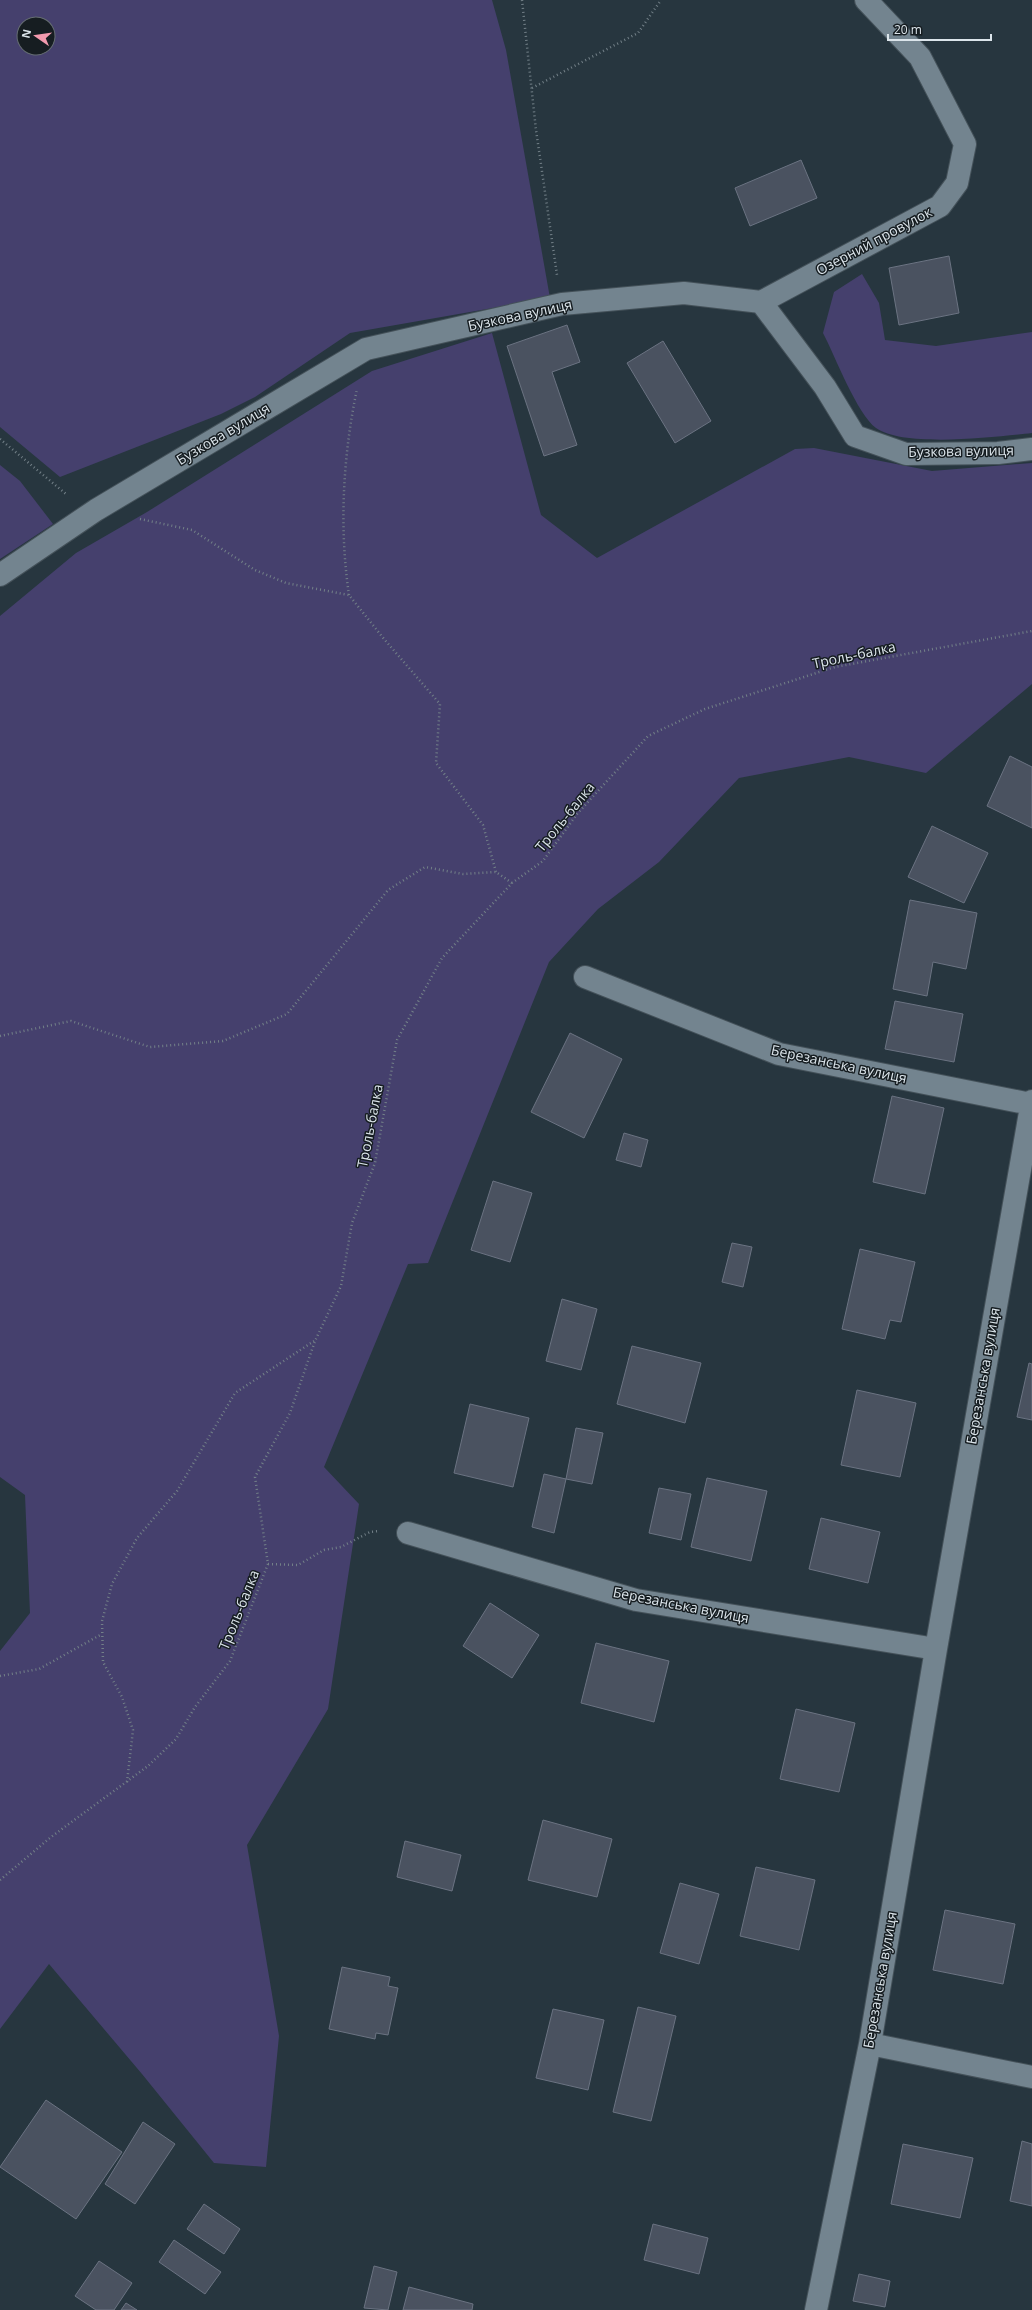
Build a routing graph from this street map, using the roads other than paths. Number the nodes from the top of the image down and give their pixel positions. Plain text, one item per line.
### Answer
1 (866, 0) edge
2 (761, 302) junction
3 (1032, 449) edge
4 (0, 575) edge
5 (585, 978) dead end
6 (1032, 1102) edge
7 (408, 1533) road end
8 (936, 1649) junction
9 (870, 2044) junction
10 (1032, 2077) edge
11 (816, 2310) edge

1 - 2 street, Озерний провулок
2 - 3 street, Бузкова вулиця
2 - 4 street, Бузкова вулиця
5 - 6 street, Березанська вулиця
6 - 8 street, Березанська вулиця
7 - 8 street, Березанська вулиця
8 - 9 street, Березанська вулиця
9 - 10 street
9 - 11 street, Березанська вулиця

